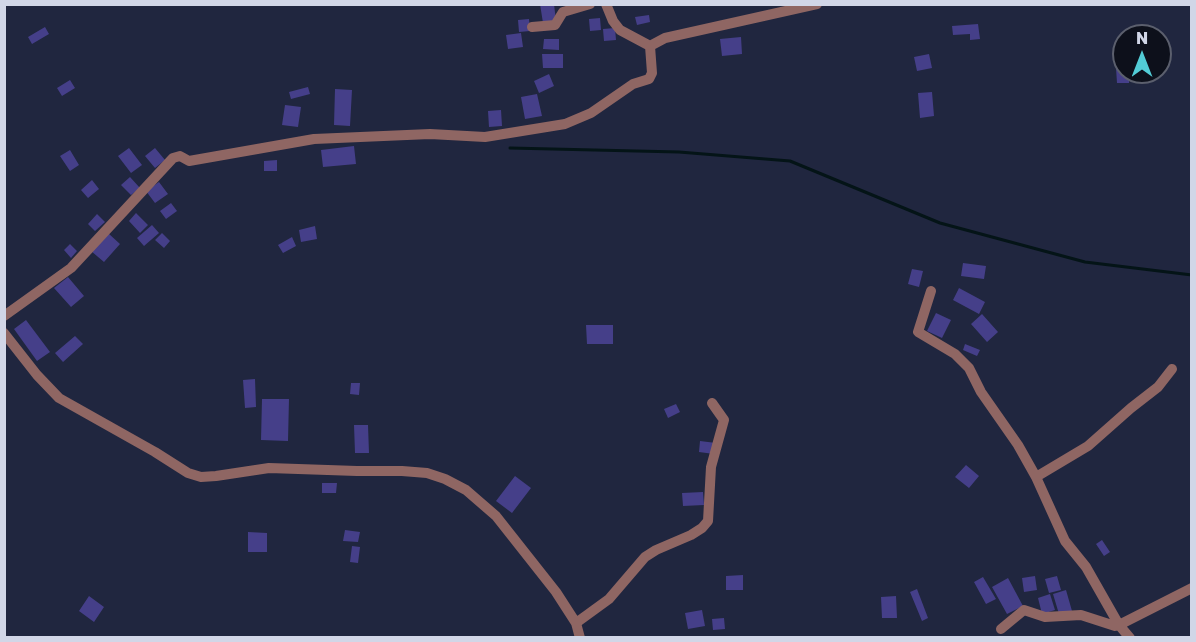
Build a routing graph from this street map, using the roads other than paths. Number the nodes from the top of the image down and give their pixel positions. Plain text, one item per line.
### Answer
1 (590, 4) edge
2 (606, 4) edge
3 (817, 4) edge
4 (532, 27) dead end
5 (650, 46) junction
6 (931, 291) dead end
7 (4, 316) edge
8 (4, 333) edge
9 (1172, 369) dead end
10 (712, 403) dead end
11 (1036, 477) junction
12 (1191, 588) edge
13 (576, 623) junction
14 (1119, 625) junction
15 (1001, 629) dead end
16 (580, 638) edge
17 (1130, 638) edge

1 - 4 street
2 - 5 street
3 - 5 street
5 - 7 street
6 - 11 street
8 - 13 street
9 - 11 street
10 - 13 street
11 - 14 street
12 - 14 street
13 - 16 street
14 - 15 street
14 - 17 street

